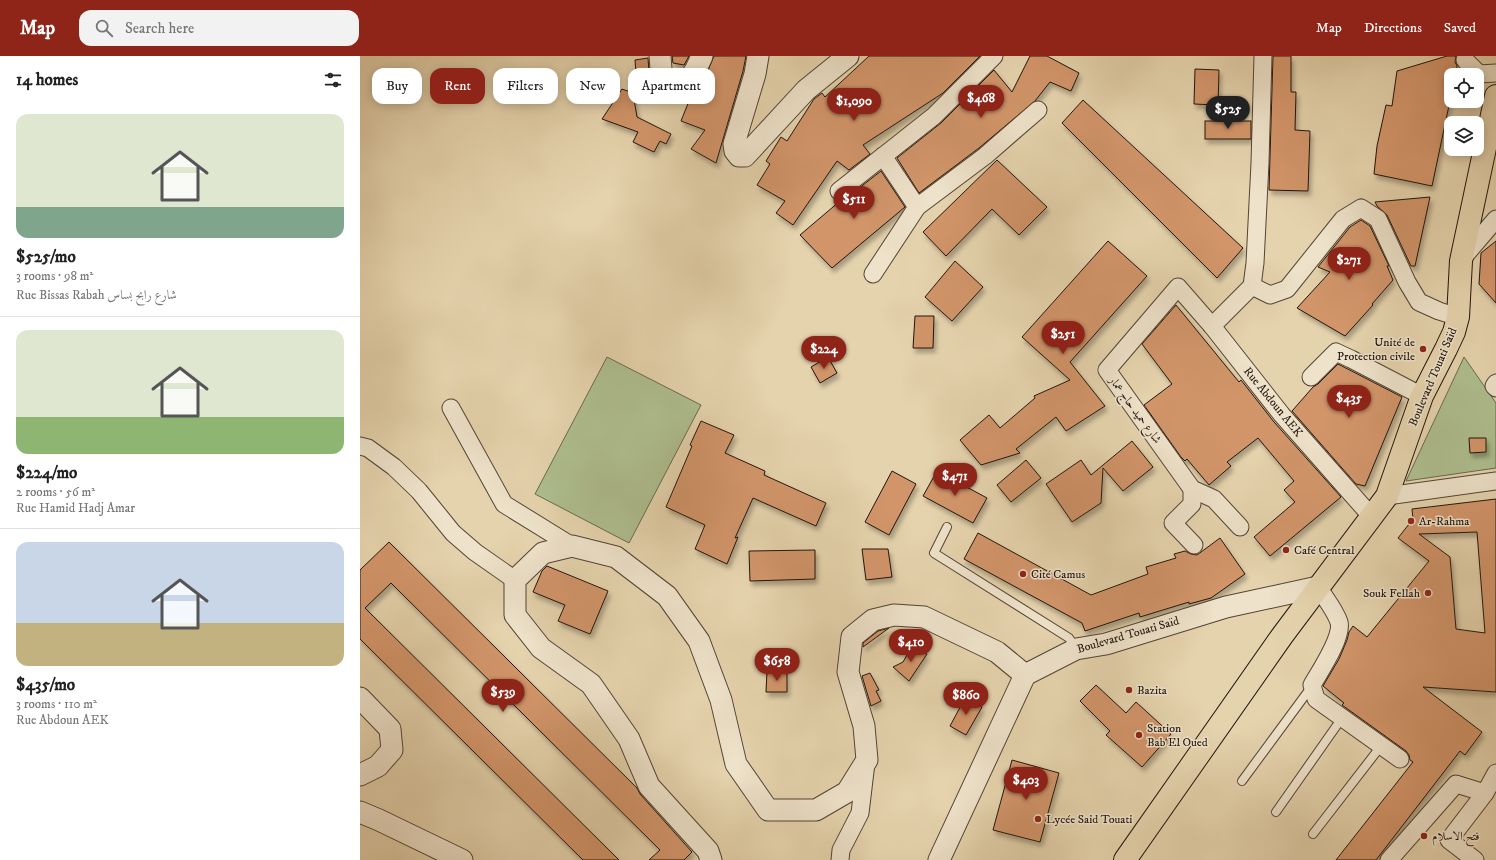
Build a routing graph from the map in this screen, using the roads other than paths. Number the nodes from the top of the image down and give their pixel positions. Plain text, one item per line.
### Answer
1 (660, 56) edge
2 (702, 56) edge
3 (758, 56) edge
4 (848, 56) edge
5 (994, 56) edge
6 (1263, 56) edge
7 (1465, 60) dead end
8 (1496, 73) edge
9 (1496, 96) edge
10 (1038, 110) dead end
11 (882, 156) junction
12 (839, 192) dead end
13 (917, 207) junction
14 (1496, 221) edge
15 (1461, 261) junction
16 (873, 274) dead end
17 (1252, 286) junction
18 (1178, 287) joint
19 (1458, 317) junction
20 (1212, 326) junction
21 (1311, 377) dead end
22 (1422, 396) junction
23 (451, 408) dead end
24 (360, 446) edge
25 (1496, 481) edge
26 (1192, 489) junction
27 (1387, 496) junction
28 (1371, 516) junction
29 (947, 527) dead end
30 (1240, 527) dead end
31 (1194, 545) dead end
32 (572, 546) junction
33 (514, 580) junction
34 (1318, 587) junction
35 (1076, 649) junction
36 (1024, 675) junction
37 (1312, 685) junction
38 (360, 698) edge
39 (1342, 718) junction
40 (1381, 746) junction
41 (1400, 759) dead end
42 (867, 760) junction
43 (1496, 773) edge
44 (360, 775) edge
45 (1242, 781) dead end
46 (1484, 793) junction
47 (360, 812) edge
48 (1276, 812) dead end
49 (1313, 834) dead end
50 (462, 860) edge
51 (711, 860) edge
52 (840, 860) edge
53 (939, 860) edge
54 (1125, 860) edge
55 (1389, 860) edge
56 (1475, 860) edge

1 - 2 street
3 - 4 street
5 - 11 street
6 - 17 street
7 - 8 street
9 - 15 main road, Boulevard Touati Saïd
10 - 13 street
11 - 12 street
11 - 13 street
13 - 16 street
14 - 15 street
15 - 19 main road, Boulevard Touati Saïd
17 - 19 street
17 - 20 street
18 - 20 street, Rue Abdoun AEK
18 - 26 street, شارع حميد حاج عمار
19 - 22 main road, Boulevard Touati Saïd
20 - 28 street, Rue Abdoun AEK
21 - 22 street
22 - 27 main road, Boulevard Touati Saïd
23 - 32 street
24 - 33 street
25 - 27 street
26 - 30 street
26 - 31 street
27 - 28 main road, Boulevard Touati Saïd
28 - 34 main road, Boulevard Touati Saïd
29 - 35 lane
32 - 33 street
32 - 42 street
33 - 51 street
34 - 35 street, Boulevard Touati Saïd
34 - 37 street
34 - 54 main road, Boulevard Touati Saïd
35 - 36 street, Boulevard Touati Saïd
36 - 42 street
36 - 53 street
37 - 39 street
37 - 45 lane
38 - 44 street
39 - 40 street
39 - 48 lane
40 - 41 street
40 - 49 lane
42 - 52 street
43 - 46 street
46 - 55 street
46 - 56 street
47 - 50 street

